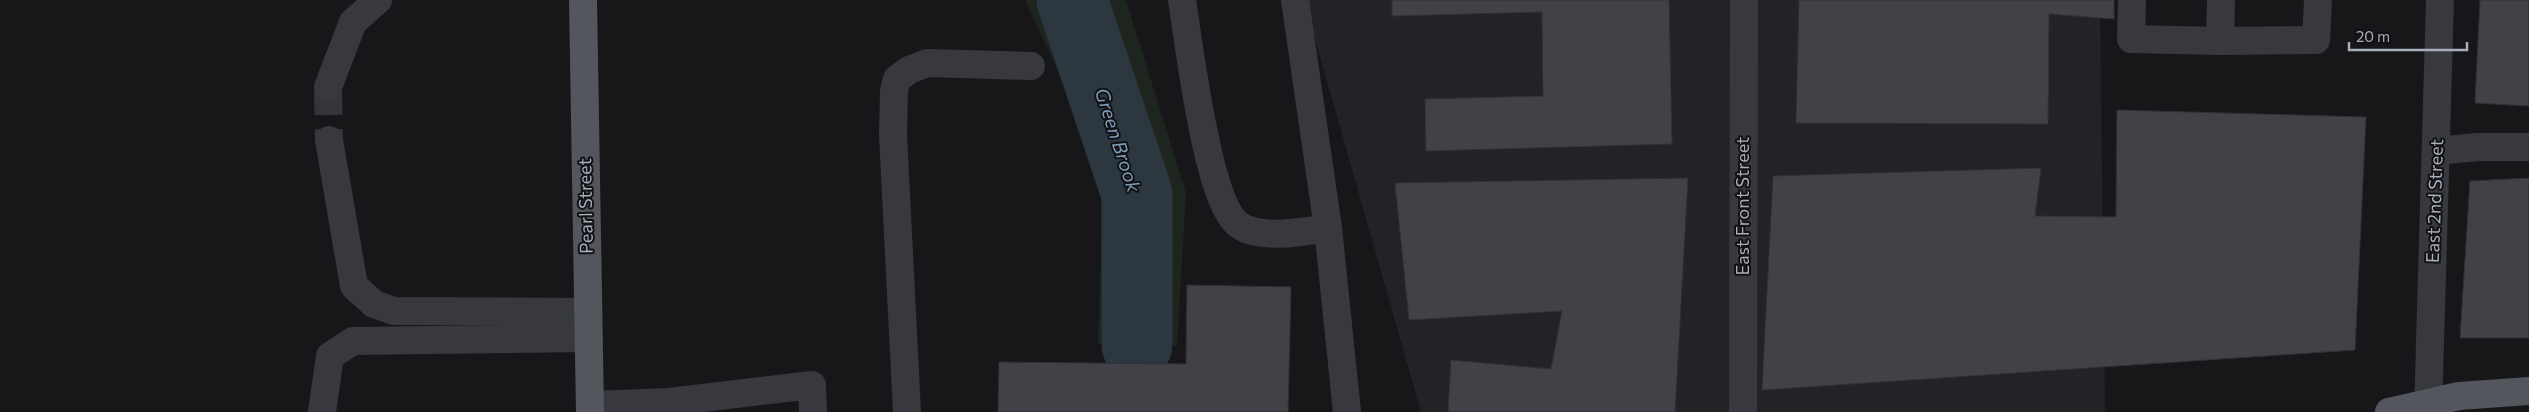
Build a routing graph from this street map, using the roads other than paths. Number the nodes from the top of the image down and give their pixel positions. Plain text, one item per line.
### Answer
1 (378, 0) edge
2 (583, 0) edge
3 (1182, 0) edge
4 (1295, 0) edge
5 (1744, 0) edge
6 (2132, 0) edge
7 (2221, 0) edge
8 (2318, 0) edge
9 (2440, 0) edge
10 (2220, 41) junction
11 (1031, 66) dead end
12 (328, 87) tunnel mouth
13 (329, 140) tunnel mouth
14 (2529, 147) edge
15 (2436, 151) junction
16 (1328, 228) junction
17 (588, 325) junction
18 (2529, 391) edge
19 (669, 407) edge
20 (2428, 407) edge
21 (590, 408) edge
22 (322, 412) edge
23 (813, 412) edge
24 (907, 412) edge
25 (1347, 412) edge
26 (1742, 412) edge
27 (2390, 412) edge

1 - 12 street
2 - 17 main road, Pearl Street
3 - 16 street
4 - 16 street
5 - 26 street, East Front Street
6 - 10 street
7 - 10 street
8 - 10 street
9 - 15 street, East 2nd Street
11 - 24 street
13 - 17 street
14 - 15 street
15 - 20 street, East 2nd Street
16 - 25 street
17 - 21 main road, Pearl Street
17 - 22 street
18 - 20 main road
19 - 21 street
19 - 23 street
20 - 27 main road

